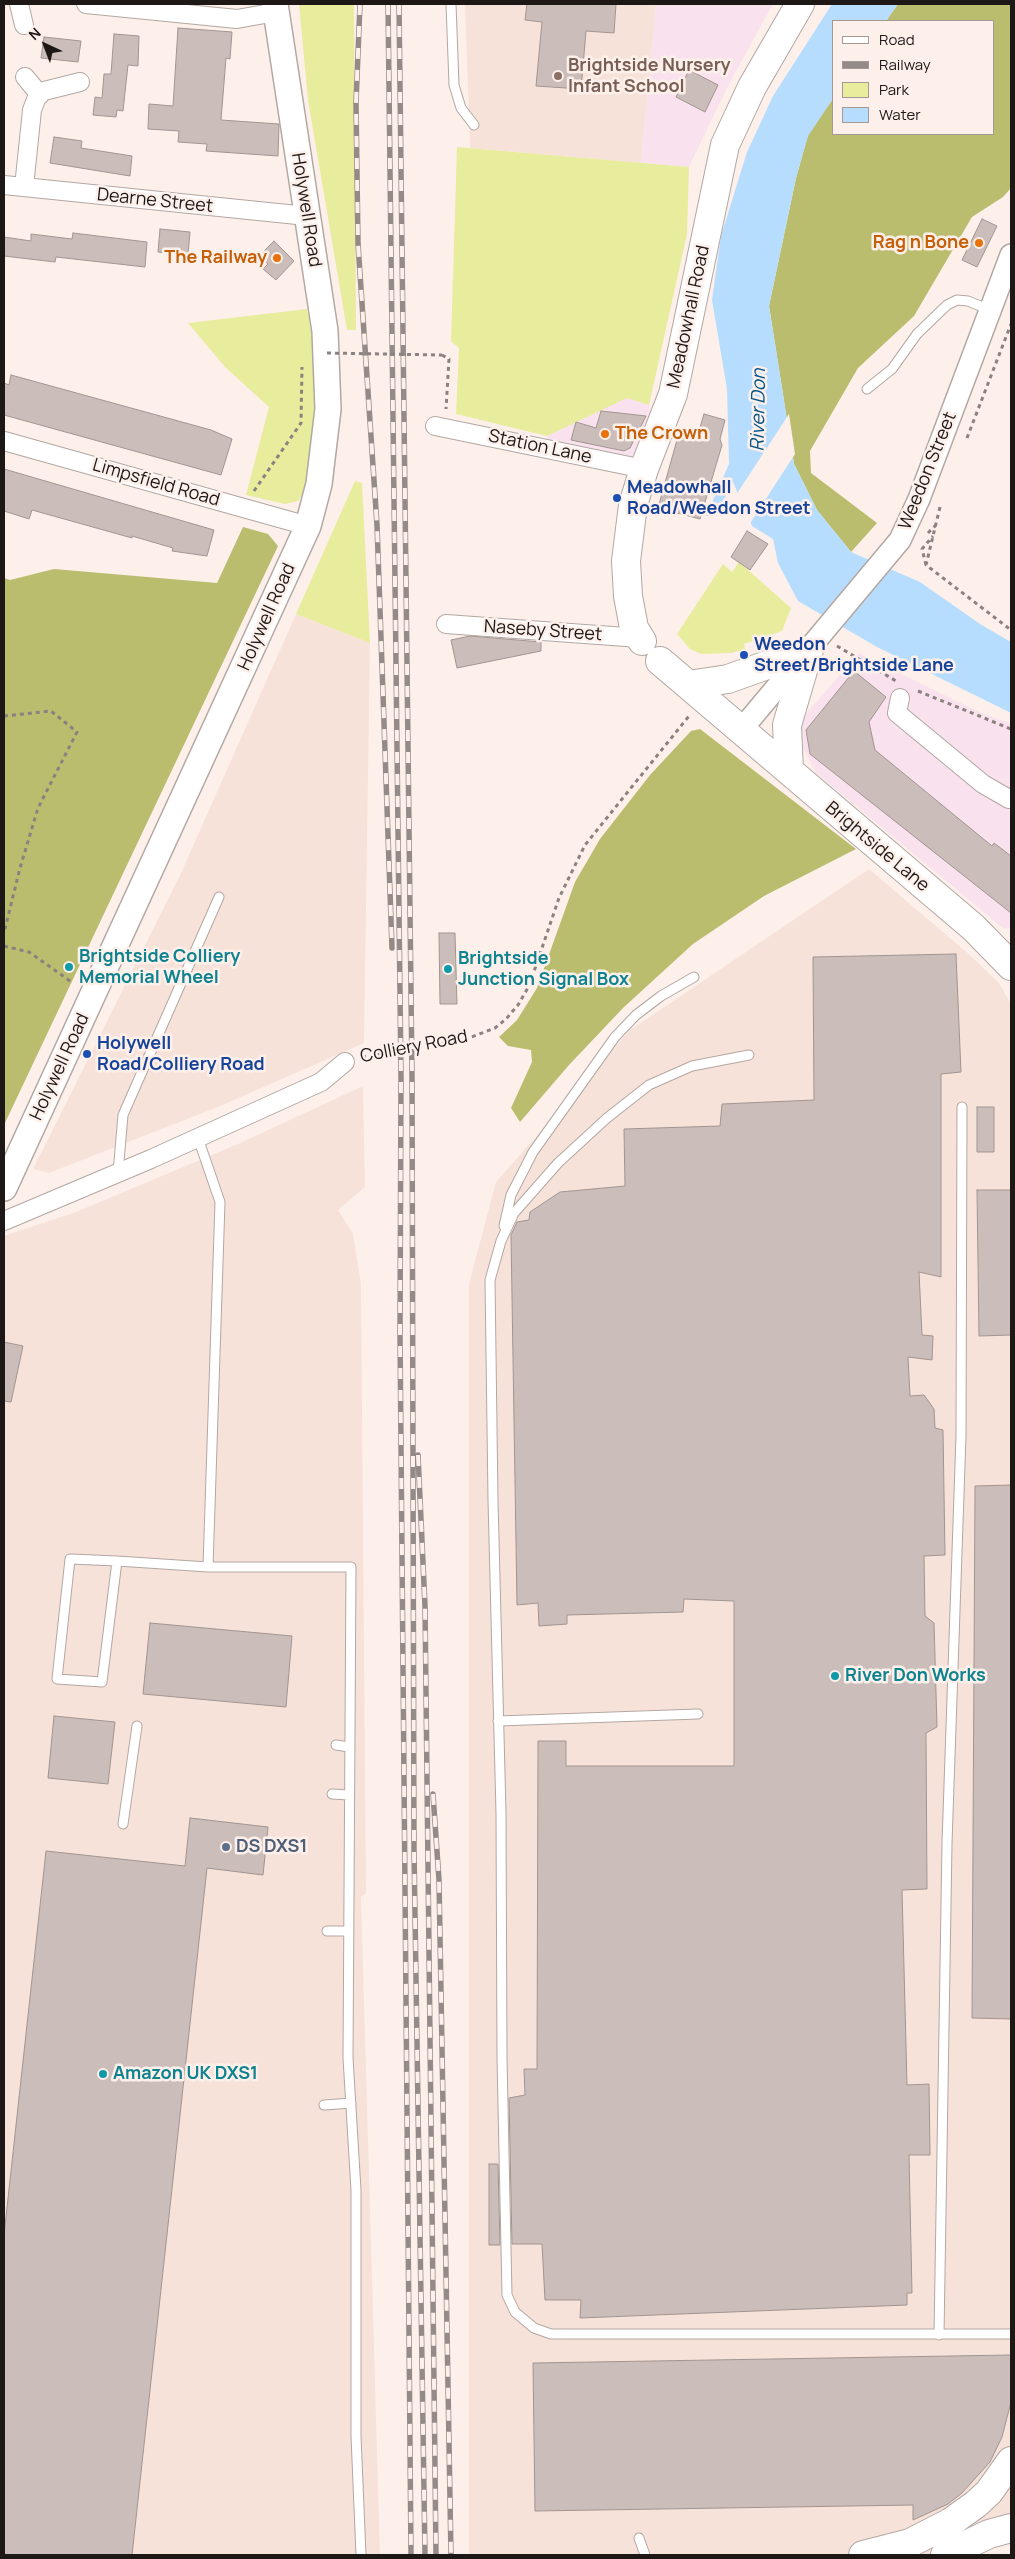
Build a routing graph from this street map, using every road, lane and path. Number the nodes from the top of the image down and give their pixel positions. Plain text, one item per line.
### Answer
1 (19, 4) edge
2 (86, 4) edge
3 (451, 4) edge
4 (800, 4) edge
5 (162, 8) edge
6 (276, 8) edge
7 (24, 25) dead end
8 (25, 77) dead end
9 (80, 82) dead end
10 (40, 95) junction
11 (474, 125) dead end
12 (4, 185) edge
13 (24, 187) junction
14 (307, 216) junction
15 (1011, 256) edge
16 (991, 310) junction
17 (1011, 324) edge
18 (327, 353) junction
19 (302, 364) dead end
20 (867, 388) dead end
21 (440, 422) joint
22 (4, 441) edge
23 (965, 441) dead end
24 (644, 469) junction
25 (941, 504) dead end
26 (239, 507) junction
27 (308, 526) junction
28 (933, 535) junction
29 (926, 565) junction
30 (446, 624) dead end
31 (1011, 630) edge
32 (641, 639) joint
33 (822, 643) junction
34 (660, 661) dead end
35 (696, 691) junction
36 (906, 691) junction
37 (4, 716) edge
38 (1011, 729) edge
39 (741, 730) junction
40 (789, 771) junction
41 (1011, 798) edge
42 (219, 897) dead end
43 (4, 933) edge
44 (4, 946) edge
45 (1011, 966) edge
46 (694, 977) dead end
47 (92, 996) junction
48 (748, 1055) dead end
49 (345, 1062) joint
50 (962, 1107) dead end
51 (198, 1138) junction
52 (118, 1173) junction
53 (4, 1188) edge
54 (4, 1221) edge
55 (501, 1241) junction
56 (117, 1561) junction
57 (208, 1567) junction
58 (698, 1714) dead end
59 (498, 1721) junction
60 (137, 1726) dead end
61 (336, 1745) dead end
62 (349, 1747) junction
63 (332, 1794) dead end
64 (349, 1795) junction
65 (123, 1824) dead end
66 (327, 1931) dead end
67 (349, 1931) junction
68 (350, 2103) junction
69 (324, 2104) dead end
70 (1011, 2334) edge
71 (939, 2335) junction
72 (1011, 2462) edge
73 (1011, 2528) edge
74 (638, 2538) dead end
75 (901, 2549) edge
76 (362, 2555) edge
77 (645, 2555) edge
78 (863, 2555) edge
79 (945, 2555) edge

1 - 7 street
2 - 5 street
3 - 11 lane
4 - 24 main road, Meadowhall Road
5 - 6 street
6 - 14 main road, Holywell Road
8 - 10 street
9 - 10 street
10 - 13 street
12 - 13 street, Dearne Street
13 - 14 street, Dearne Street
14 - 18 main road, Holywell Road
15 - 16 street, Weedon Street
16 - 20 lane
16 - 33 street, Weedon Street
17 - 23 path
18 - 21 path, bridge
18 - 27 main road, Holywell Road
19 - 26 path
21 - 24 street, Station Lane
22 - 26 street, Limpsfield Road
24 - 32 main road, Meadowhall Road
25 - 28 path
26 - 27 street, Limpsfield Road
27 - 47 main road, Holywell Road
28 - 29 path
28 - 29 path
29 - 31 path
30 - 32 street, Naseby Street
33 - 35 main road
33 - 36 path
33 - 39 street, Weedon Street
33 - 40 main road
34 - 35 main road
35 - 39 main road
35 - 49 path, Colliery Road
36 - 38 path
36 - 41 street
37 - 43 path
39 - 40 main road, Brightside Lane
40 - 45 main road, Brightside Lane
42 - 52 lane
44 - 47 path
46 - 55 lane
47 - 53 main road, Holywell Road
48 - 55 lane
49 - 51 street, Colliery Road
50 - 71 lane
51 - 52 street, Colliery Road
51 - 57 lane
52 - 54 street, Colliery Road
55 - 59 lane
56 - 56 lane
56 - 57 lane
57 - 62 lane
58 - 59 lane
59 - 71 lane
60 - 65 lane
61 - 62 lane
62 - 64 lane
63 - 64 lane
64 - 67 lane
66 - 67 lane
67 - 68 lane
68 - 69 lane
68 - 76 lane
70 - 71 lane
72 - 75 main road
73 - 79 main road
74 - 77 lane
75 - 78 main road

